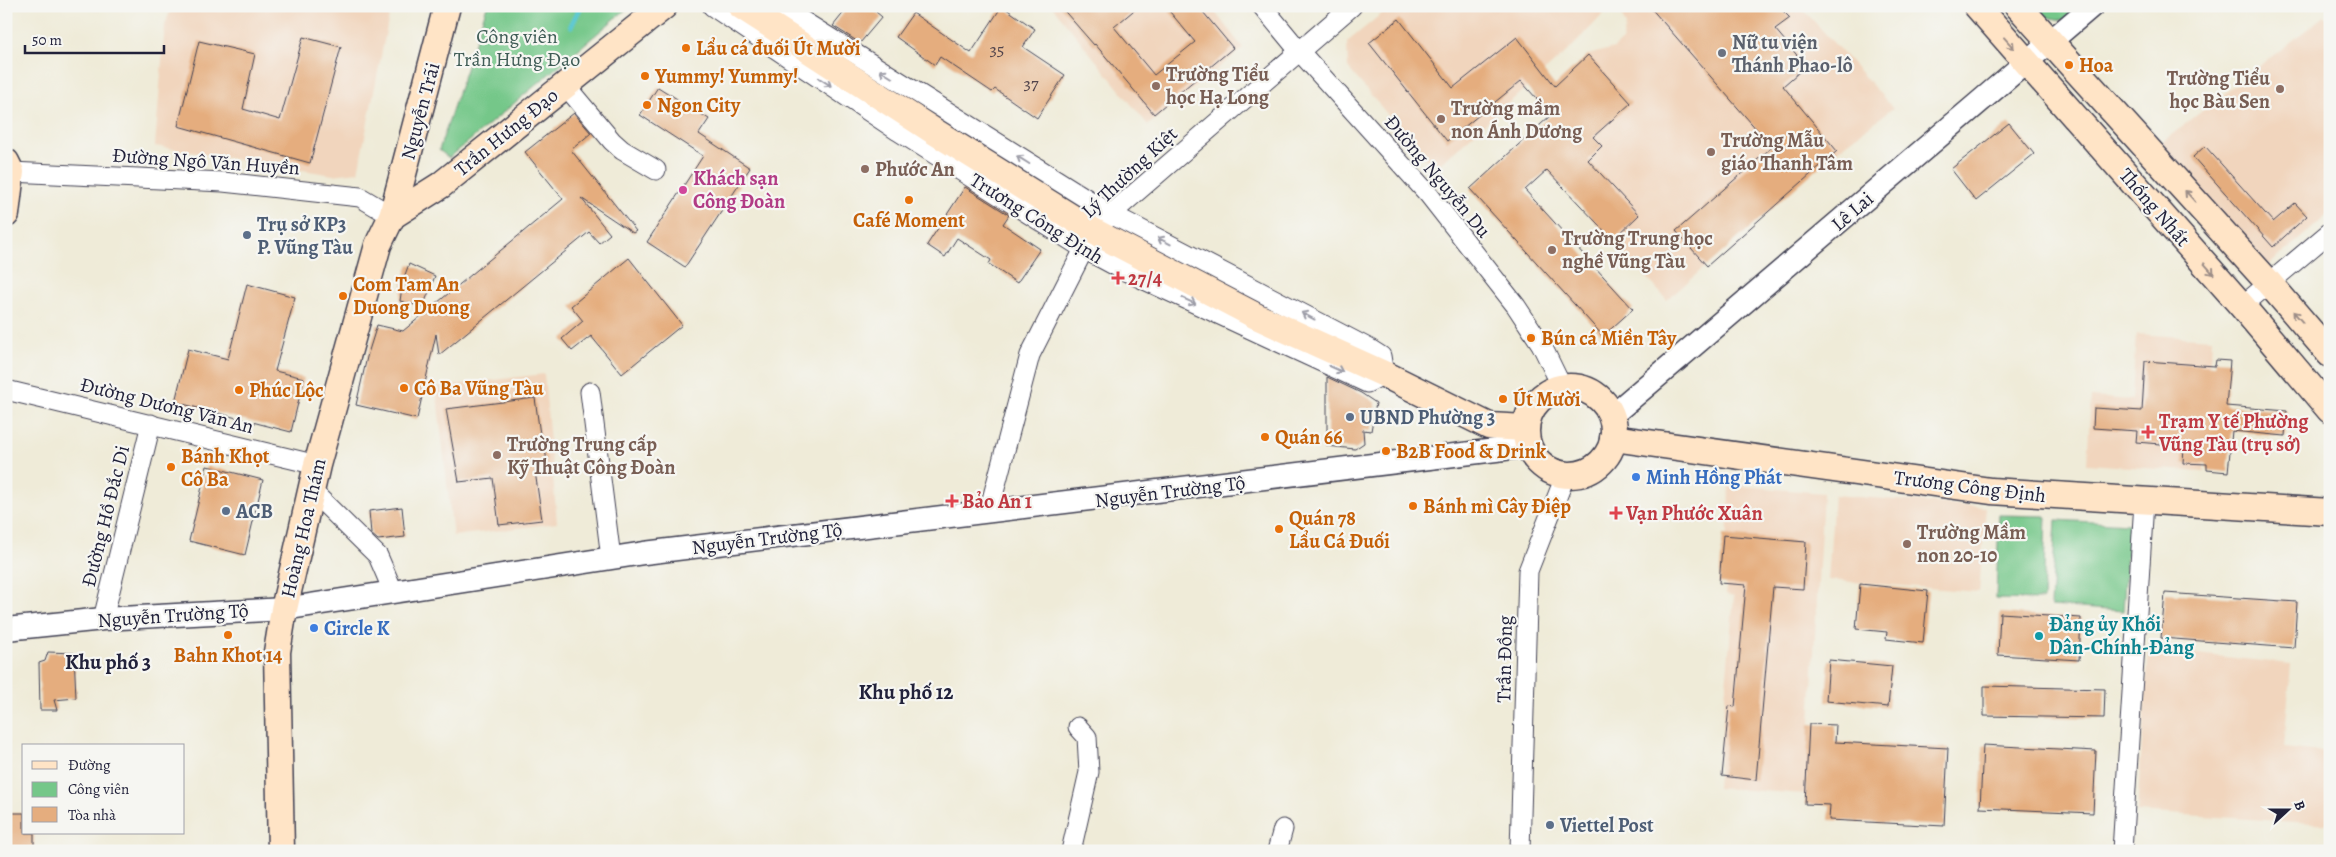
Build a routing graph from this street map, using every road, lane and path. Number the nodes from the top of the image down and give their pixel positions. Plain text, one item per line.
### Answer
1 (447, 6) edge
2 (664, 6) edge
3 (712, 6) edge
4 (741, 6) edge
5 (779, 6) edge
6 (1262, 6) edge
7 (1352, 6) edge
8 (1976, 6) edge
9 (2018, 6) edge
10 (2092, 6) edge
11 (2050, 43) junction
12 (1300, 52) junction
13 (2026, 62) junction
14 (565, 85) junction
15 (938, 133) junction
16 (9, 167) edge
17 (656, 170) dead end
18 (6, 214) edge
19 (392, 216) junction
20 (1097, 232) junction
21 (2330, 232) edge
22 (2269, 283) junction
23 (2242, 306) junction
24 (2330, 354) edge
25 (1562, 387) junction
26 (6, 390) edge
27 (590, 392) dead end
28 (2330, 410) edge
29 (151, 424) junction
30 (1612, 427) junction
31 (1527, 437) junction
32 (1566, 474) junction
33 (314, 478) junction
34 (2144, 502) junction
35 (989, 511) junction
36 (2330, 512) edge
37 (611, 558) junction
38 (393, 591) junction
39 (284, 609) junction
40 (103, 619) junction
41 (6, 629) edge
42 (1078, 727) dead end
43 (1283, 829) dead end
44 (281, 851) edge
45 (1071, 851) edge
46 (1277, 851) edge
47 (1520, 851) edge
48 (2122, 851) edge

1 - 19 main road, Nguyễn Trãi
2 - 14 main road, Trần Hưng Đạo
3 -> 15 street, Trương Công Định
4 - 15 main road, Trương Công Định
15 -> 5 street, Trương Công Định
6 - 12 street, Đường Nguyễn Du
7 - 12 street, Lý Thường Kiệt
8 -> 13 main road, Thống Nhất
9 - 11 main road, Thống Nhất
10 - 11 street, Lê Lai
11 - 13 street, Lê Lai
22 -> 11 main road, Thống Nhất
12 - 20 street, Lý Thường Kiệt
12 - 25 street, Đường Nguyễn Du
13 -> 23 main road, Thống Nhất
13 - 30 street, Lê Lai
14 - 17 street
14 - 19 main road, Trần Hưng Đạo
15 - 20 main road, Trương Công Định
16 - 18 main road
16 - 19 street, Đường Ngô Văn Huyền
19 - 33 main road, Hoàng Hoa Thám
20 - 31 main road, Trương Công Định
20 - 35 street, Lý Thường Kiệt
21 - 22 street
22 - 23 street
24 -> 22 main road, Thống Nhất
23 - 28 main road, Thống Nhất
25 - 30 main road
25 - 31 main road
26 - 29 street, Đường Dương Văn An
27 - 37 street
29 - 33 street, Đường Dương Văn An
29 - 40 street, Đường Hồ Đắc Di
30 - 32 main road
30 - 34 main road, Trương Công Định
31 - 32 main road
31 - 35 street, Nguyễn Trường Tộ
32 - 47 street, Trần Đồng
33 - 38 street
33 - 39 main road, Hoàng Hoa Thám
34 - 36 main road, Trương Công Định
34 - 48 street
35 - 37 street, Nguyễn Trường Tộ
37 - 38 street, Nguyễn Trường Tộ
38 - 39 street, Nguyễn Trường Tộ
39 - 40 street, Nguyễn Trường Tộ
39 - 44 main road, Hoàng Hoa Thám
40 - 41 street, Nguyễn Trường Tộ
42 - 45 street
43 - 46 street

